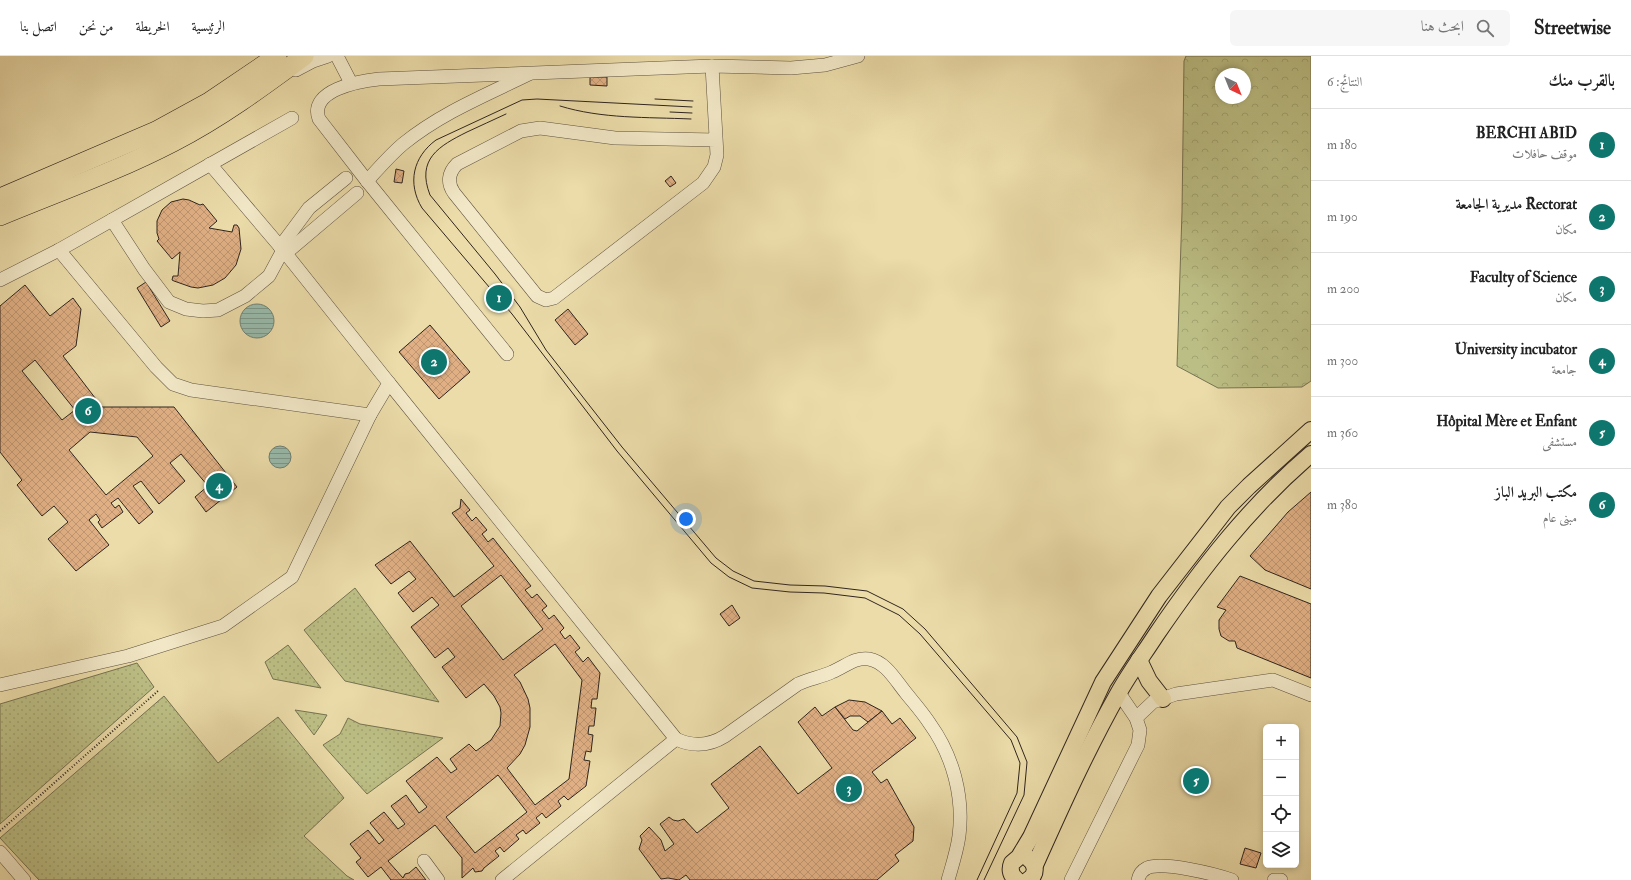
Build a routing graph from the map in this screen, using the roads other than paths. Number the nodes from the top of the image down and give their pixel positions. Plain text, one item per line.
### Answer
1 (277, 56) edge
2 (304, 56) edge
3 (328, 56) edge
4 (337, 56) edge
5 (858, 56) edge
6 (712, 66) junction
7 (535, 72) junction
8 (351, 83) junction
9 (259, 90) junction
10 (292, 118) dead end
11 (716, 140) junction
12 (210, 164) junction
13 (346, 178) dead end
14 (367, 180) junction
15 (357, 193) dead end
16 (0, 198) edge
17 (0, 216) edge
18 (112, 220) junction
19 (59, 250) junction
20 (283, 250) junction
21 (0, 280) edge
22 (507, 354) dead end
23 (389, 383) junction
24 (370, 415) junction
25 (1311, 430) edge
26 (1311, 454) edge
27 (1139, 660) junction
28 (1103, 682) junction
29 (0, 685) edge
30 (1118, 693) junction
31 (1311, 695) edge
32 (1163, 699) junction
33 (1136, 718) junction
34 (676, 738) junction
35 (0, 852) edge
36 (1019, 857) junction
37 (424, 861) dead end
38 (1034, 865) junction
39 (1017, 879) edge
40 (24, 880) edge
41 (438, 880) edge
42 (502, 880) edge
43 (948, 880) edge
44 (1071, 880) edge
45 (1138, 880) edge
46 (1232, 880) edge
47 (1274, 880) edge
48 (1281, 880) edge

1 - 16 highway
2 - 9 highway
3 - 9 street
4 - 8 street
5 - 6 street
6 - 7 street
6 - 11 street
7 - 8 street
7 - 14 street
8 - 14 street
9 - 17 highway
10 - 12 street
11 - 11 street
12 - 18 street
12 - 20 street
13 - 20 street
14 - 22 street
15 - 20 street
18 - 19 street
18 - 20 street
19 - 21 street
19 - 24 street
20 - 23 street
23 - 24 street
23 - 34 street
24 - 29 street
25 - 28 main road
26 - 27 main road
27 - 30 main road
27 - 32 main road
28 - 30 main road
28 - 36 main road
30 - 33 street
30 - 38 main road
31 - 32 street
32 - 33 street
33 - 44 street
34 - 42 street
34 - 43 street
35 - 40 street
36 - 38 main road
36 - 39 main road
37 - 41 street
38 - 39 main road
45 - 46 street
47 - 48 street

